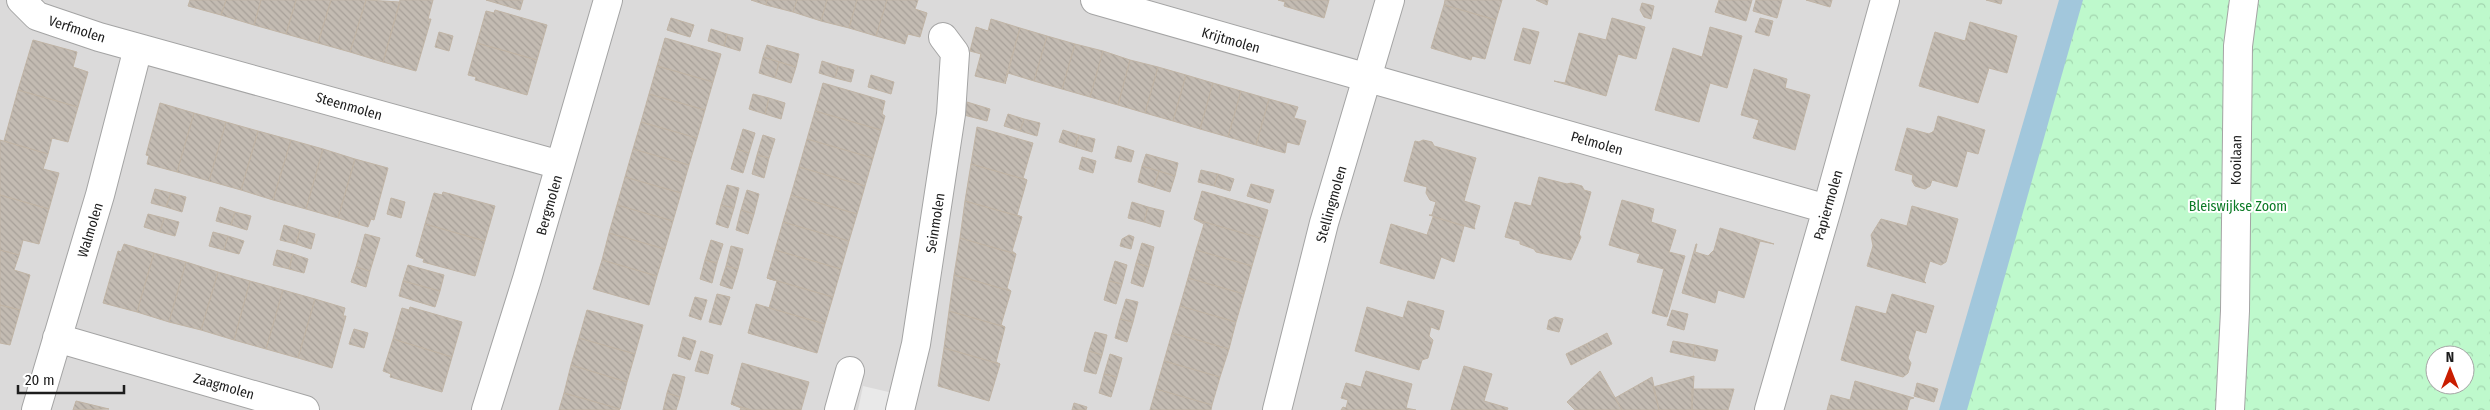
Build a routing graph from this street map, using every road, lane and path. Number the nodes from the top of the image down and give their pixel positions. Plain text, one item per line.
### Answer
1 (21, 0) edge
2 (608, 0) edge
3 (1095, 0) edge
4 (1390, 0) edge
5 (1885, 0) edge
6 (2244, 0) edge
7 (943, 37) dead end
8 (138, 48) junction
9 (1367, 78) junction
10 (560, 165) junction
11 (1828, 209) junction
12 (57, 338) junction
13 (850, 371) dead end
14 (36, 410) edge
15 (305, 410) edge
16 (486, 410) edge
17 (839, 410) edge
18 (900, 410) edge
19 (1277, 410) edge
20 (1768, 410) edge
21 (2230, 410) edge

1 - 8 street, Verfmolen
2 - 10 street, Bergmolen
3 - 9 street, Krijtmolen
4 - 9 street, Stellingmolen
5 - 11 street, Papiermolen
6 - 21 street, Kooilaan
7 - 18 street, Seinmolen
8 - 10 street, Steenmolen
8 - 12 street, Walmolen
9 - 11 street, Pelmolen
9 - 19 street, Stellingmolen
10 - 16 street, Bergmolen
11 - 20 street, Papiermolen
12 - 14 street, Walmolen
12 - 15 street, Zaagmolen
13 - 17 street

